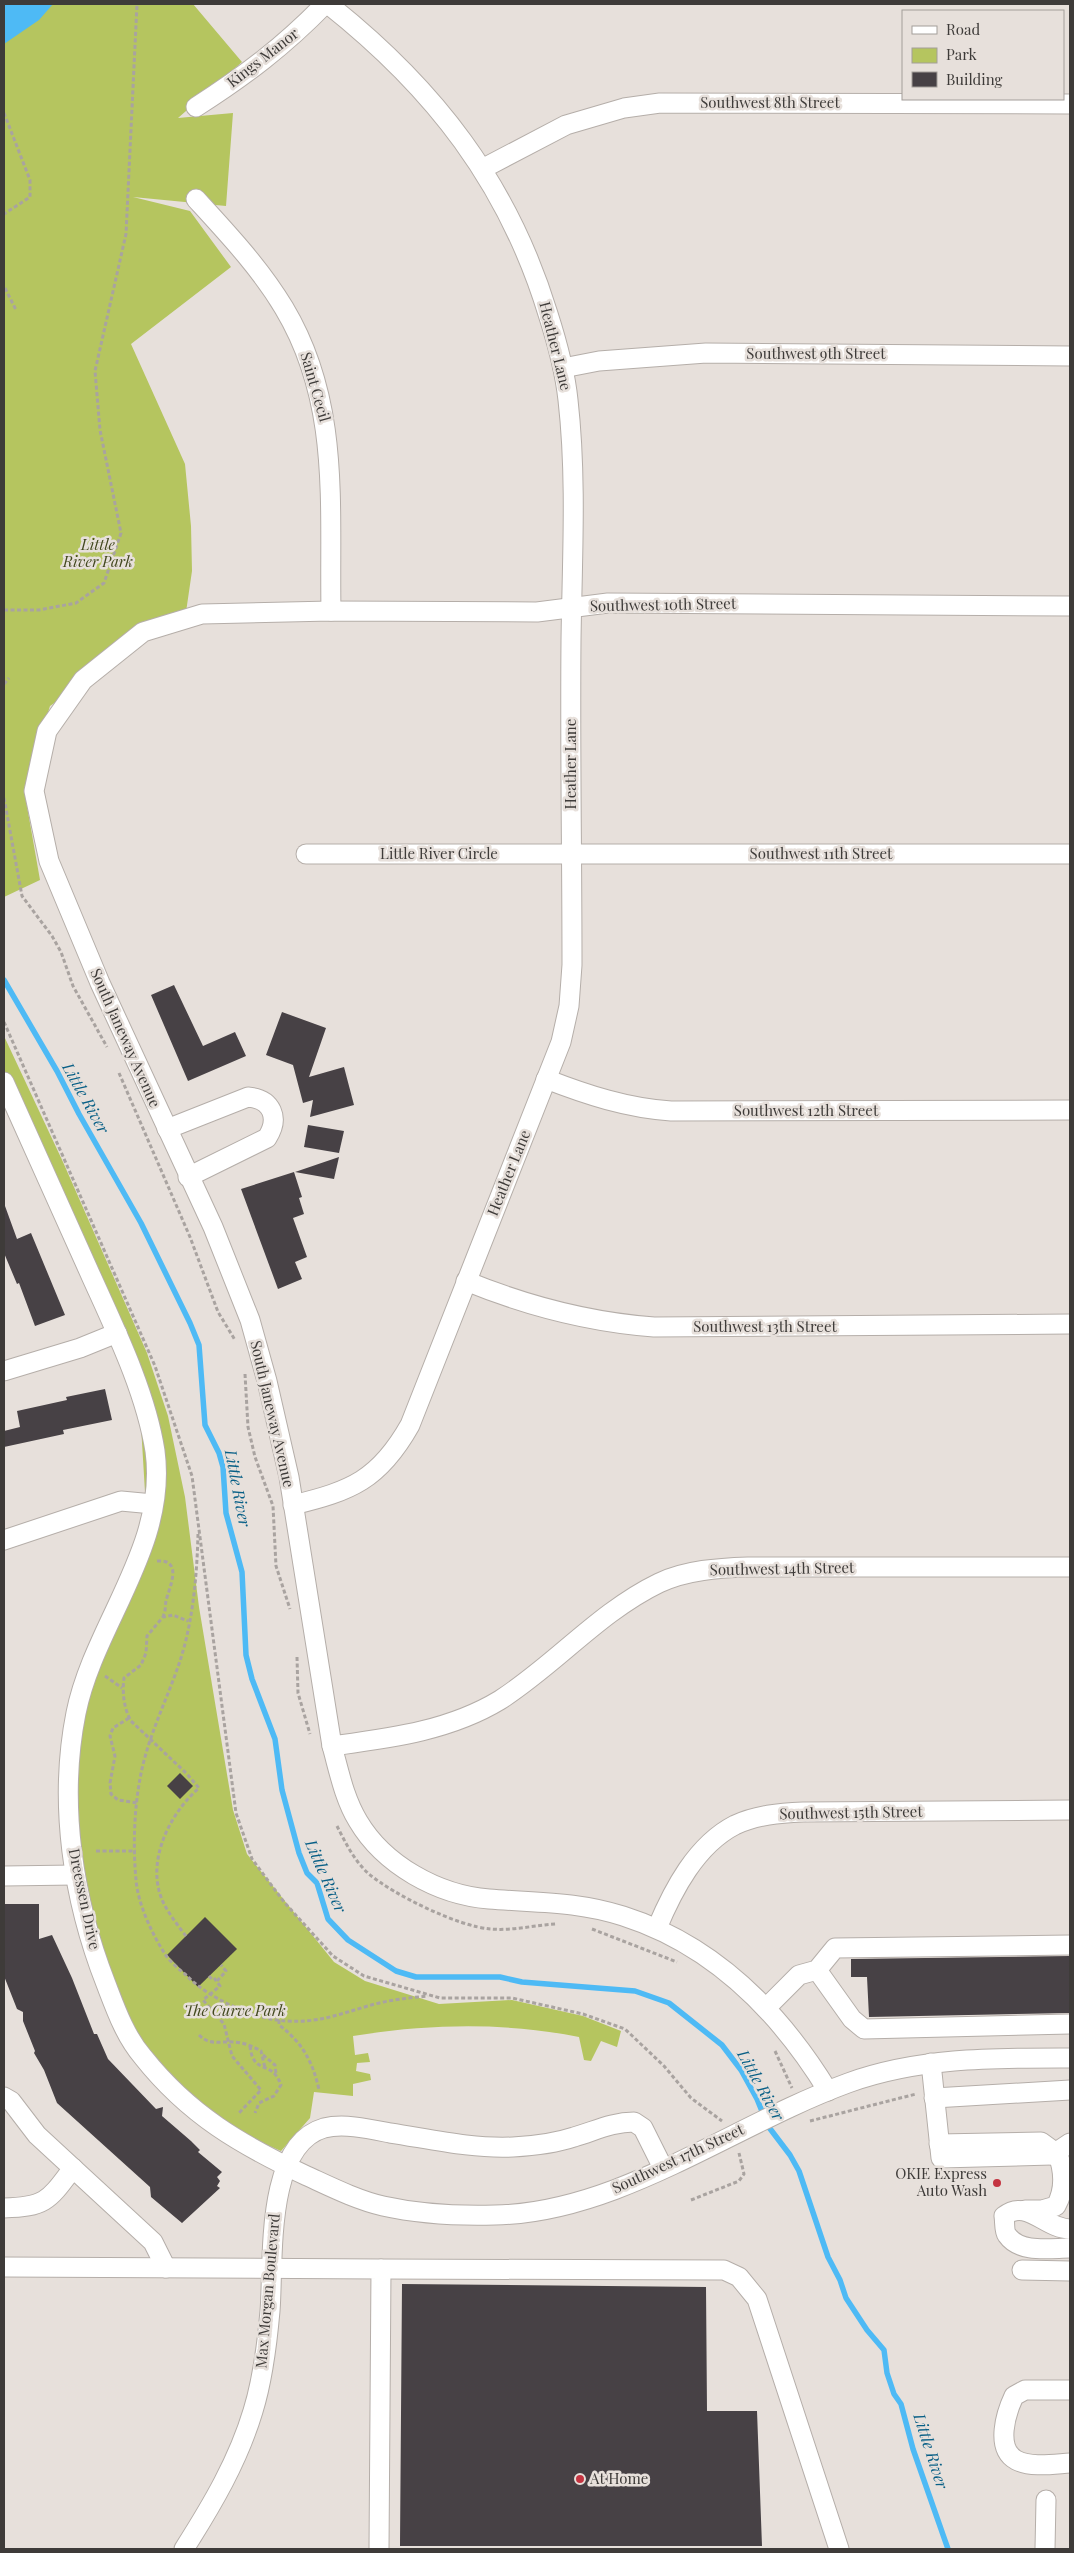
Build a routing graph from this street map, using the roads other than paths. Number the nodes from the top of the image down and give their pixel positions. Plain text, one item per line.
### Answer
1 (327, 4) edge
2 (1070, 104) edge
3 (196, 108) dead end
4 (482, 168) junction
5 (196, 199) dead end
6 (1070, 356) edge
7 (563, 368) junction
8 (1070, 606) edge
9 (571, 608) junction
10 (331, 611) junction
11 (257, 612) joint
12 (306, 854) dead end
13 (572, 854) junction
14 (1070, 854) edge
15 (546, 1079) junction
16 (4, 1082) edge
17 (1070, 1110) edge
18 (167, 1129) junction
19 (188, 1176) junction
20 (466, 1281) junction
21 (1070, 1324) edge
22 (116, 1333) junction
23 (4, 1371) edge
24 (153, 1504) junction
25 (293, 1505) junction
26 (4, 1541) edge
27 (1070, 1567) edge
28 (332, 1746) junction
29 (1070, 1810) edge
30 (75, 1875) junction
31 (4, 1876) edge
32 (657, 1928) junction
33 (1070, 1945) edge
34 (817, 1970) junction
35 (766, 2008) junction
36 (1070, 2024) edge
37 (1070, 2058) edge
38 (930, 2063) junction
39 (1070, 2090) edge
40 (828, 2091) junction
41 (4, 2097) edge
42 (934, 2098) junction
43 (1058, 2150) edge
44 (286, 2166) junction
45 (73, 2168) junction
46 (662, 2168) junction
47 (4, 2208) edge
48 (1025, 2210) junction
49 (1070, 2229) edge
50 (1065, 2247) edge
51 (4, 2266) edge
52 (166, 2268) junction
53 (270, 2268) junction
54 (381, 2269) junction
55 (1022, 2270) dead end
56 (1070, 2271) edge
57 (1070, 2390) edge
58 (1070, 2464) edge
59 (1046, 2500) dead end
60 (184, 2549) edge
61 (380, 2549) edge
62 (839, 2549) edge
63 (1045, 2549) edge

1 - 3 street, Kings Manor
1 - 4 street, Heather Lane
2 - 4 street, Southwest 8th Street
4 - 7 street, Heather Lane
5 - 10 street, Saint Cecil
6 - 7 street, Southwest 9th Street
7 - 9 street, Heather Lane
8 - 9 street, Southwest 10th Street
9 - 10 street, Southwest 10th Street
9 - 13 street, Heather Lane
10 - 11 street, Southwest 10th Street
11 - 18 street, South Janeway Avenue
12 - 13 street, Little River Circle
13 - 14 street, Southwest 11th Street
13 - 15 street, Heather Lane
15 - 17 street, Southwest 12th Street
15 - 20 street, Heather Lane
16 - 22 street
18 - 19 street, South Janeway Avenue
18 - 19 street
19 - 25 street, South Janeway Avenue
20 - 21 street, Southwest 13th Street
20 - 25 street, Heather Lane
22 - 23 street
22 - 24 street
24 - 26 street
24 - 30 street, Dreessen Drive
25 - 28 street, South Janeway Avenue
27 - 28 street, Southwest 14th Street
28 - 32 street, South Janeway Avenue
29 - 32 street, Southwest 15th Street
30 - 31 street
30 - 44 street, Dreessen Drive
32 - 35 street, South Janeway Avenue
33 - 34 street
34 - 35 street
34 - 36 street
35 - 40 street, South Janeway Avenue
37 - 38 street, Southwest 17th Street
38 - 40 street, Southwest 17th Street
38 - 42 street
39 - 42 street
40 - 46 street, Southwest 17th Street
41 - 45 street
42 - 43 street
43 - 48 street
44 - 46 street, Southwest 17th Street
44 - 46 street, Max Morgan Boulevard
44 - 53 street, Max Morgan Boulevard
45 - 47 street
45 - 52 street
48 - 49 street
48 - 50 street
51 - 52 street
52 - 53 street
53 - 54 street
53 - 60 street, Max Morgan Boulevard
54 - 61 street
54 - 62 street
55 - 56 street
57 - 58 street
59 - 63 street

